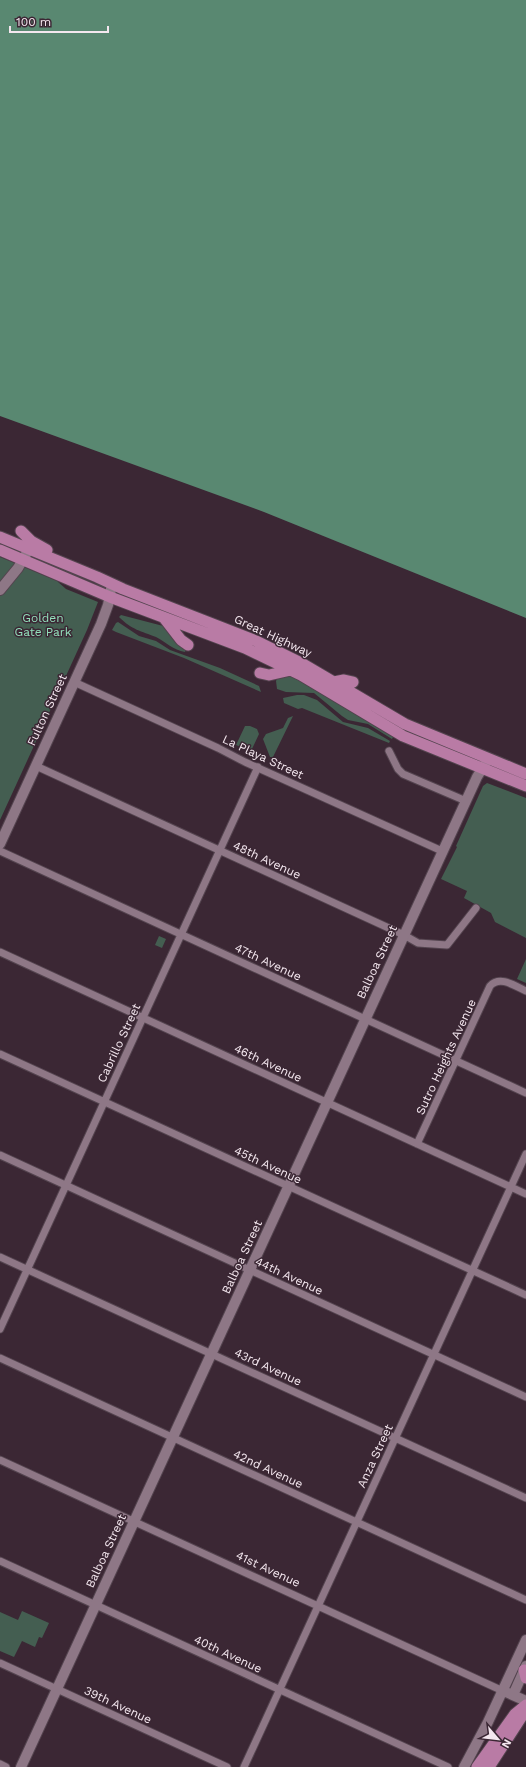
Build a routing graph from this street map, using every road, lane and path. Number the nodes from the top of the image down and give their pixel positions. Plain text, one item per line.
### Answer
1 (21, 532) dead end
2 (0, 537) edge
3 (29, 549) junction
4 (0, 550) edge
5 (23, 560) junction
6 (73, 567) junction
7 (112, 584) junction
8 (0, 590) edge
9 (110, 597) junction
10 (164, 618) junction
11 (188, 645) dead end
12 (291, 670) junction
13 (260, 673) dead end
14 (74, 682) junction
15 (334, 682) junction
16 (353, 682) dead end
17 (389, 751) dead end
18 (485, 763) junction
19 (36, 766) junction
20 (258, 768) junction
21 (526, 774) edge
22 (526, 786) edge
23 (466, 801) junction
24 (0, 844) edge
25 (220, 850) junction
26 (0, 851) edge
27 (442, 851) junction
28 (476, 908) dead end
29 (182, 934) junction
30 (404, 935) junction
31 (0, 952) edge
32 (526, 991) edge
33 (143, 1018) junction
34 (365, 1019) junction
35 (0, 1054) edge
36 (456, 1060) junction
37 (526, 1093) edge
38 (104, 1102) junction
39 (327, 1102) junction
40 (417, 1144) junction
41 (526, 1154) edge
42 (0, 1155) edge
43 (66, 1185) junction
44 (288, 1186) junction
45 (511, 1187) junction
46 (526, 1194) edge
47 (0, 1257) edge
48 (27, 1269) junction
49 (250, 1270) junction
50 (472, 1271) junction
51 (526, 1296) edge
52 (0, 1329) edge
53 (211, 1354) junction
54 (434, 1355) junction
55 (0, 1358) edge
56 (526, 1397) edge
57 (173, 1437) junction
58 (395, 1438) junction
59 (0, 1460) edge
60 (526, 1498) edge
61 (134, 1521) junction
62 (356, 1522) junction
63 (0, 1561) edge
64 (526, 1600) edge
65 (96, 1605) junction
66 (318, 1606) junction
67 (526, 1640) edge
68 (0, 1663) edge
69 (525, 1671) edge
70 (57, 1689) junction
71 (280, 1690) junction
72 (503, 1691) junction
73 (512, 1695) junction
74 (526, 1702) edge
75 (526, 1705) edge
76 (526, 1710) edge
77 (0, 1764) edge
78 (6, 1767) edge
79 (21, 1767) edge
80 (227, 1767) edge
81 (244, 1767) edge
82 (448, 1767) edge
83 (464, 1767) edge
84 (478, 1767) edge
85 (489, 1767) edge

1 - 6 main road
2 - 3 main road, Great Highway
3 - 5 street
3 - 6 main road, Great Highway
4 - 5 main road, Great Highway
5 - 8 street
5 - 9 main road, Great Highway
6 - 7 main road, Great Highway
7 - 9 street, Fulton Street
7 - 15 main road, Great Highway
9 - 10 main road, Great Highway
9 - 14 street, Fulton Street
10 - 11 main road
10 - 12 main road, Great Highway
12 - 13 main road
12 - 18 main road, Great Highway
14 - 19 street, Fulton Street
14 - 20 street, La Playa Street
15 - 16 main road
15 - 18 main road, Great Highway
17 - 23 street
18 - 21 main road, Great Highway
18 - 22 main road, Great Highway
18 - 23 street, Balboa Street
19 - 24 street, Fulton Street
19 - 25 street, 48th Avenue
20 - 25 street, Cabrillo Street
20 - 27 street, La Playa Street
23 - 27 street, Balboa Street
25 - 29 street, Cabrillo Street
25 - 30 street, 48th Avenue
26 - 29 street, 47th Avenue
27 - 30 street, Balboa Street
28 - 30 street, 48th Avenue
29 - 33 street, Cabrillo Street
29 - 34 street, 47th Avenue
30 - 34 street, Balboa Street
31 - 33 street, 46th Avenue
32 - 36 street, Sutro Heights Avenue
33 - 38 street, Cabrillo Street
33 - 39 street, 46th Avenue
34 - 36 street, 47th Avenue
34 - 39 street, Balboa Street
35 - 38 street, 45th Avenue
36 - 37 street, 47th Avenue
36 - 40 street, Sutro Heights Avenue
38 - 43 street, Cabrillo Street
38 - 44 street, 45th Avenue
39 - 40 street, 46th Avenue
39 - 44 street, Balboa Street
40 - 45 street, 46th Avenue
41 - 45 street, Anza Street
42 - 43 street, 44th Avenue
43 - 48 street, Cabrillo Street
43 - 49 street, 44th Avenue
44 - 49 street, Balboa Street
44 - 50 street, 45th Avenue
45 - 46 street, 46th Avenue
45 - 50 street, Anza Street
47 - 48 street, 43rd Avenue
48 - 52 street, Cabrillo Street
48 - 53 street, 43rd Avenue
49 - 53 street, Balboa Street
49 - 54 street, 44th Avenue
50 - 51 street, 45th Avenue
50 - 54 street, Anza Street
53 - 57 street, Balboa Street
53 - 58 street, 43rd Avenue
54 - 56 street, 44th Avenue
54 - 58 street, Anza Street
55 - 57 street, 42nd Avenue
57 - 61 street, Balboa Street
57 - 62 street, 42nd Avenue
58 - 60 street, 43rd Avenue
58 - 62 street, Anza Street
59 - 61 street, 41st Avenue
61 - 65 street, Balboa Street
61 - 66 street, 41st Avenue
62 - 64 street, 42nd Avenue
62 - 66 street, Anza Street
63 - 65 street, 40th Avenue
65 - 70 street, Balboa Street
65 - 71 street, 40th Avenue
66 - 71 street, Anza Street
66 - 72 street, 41st Avenue
67 - 72 street
68 - 70 street, 39th Avenue
69 - 73 street
70 - 79 street, Balboa Street
70 - 80 street, 39th Avenue
71 - 81 street, Anza Street
71 - 82 street, 40th Avenue
72 - 73 street, 41st Avenue
72 - 83 street
73 - 74 street, 41st Avenue
75 - 84 main road
76 - 85 main road
77 - 78 street

